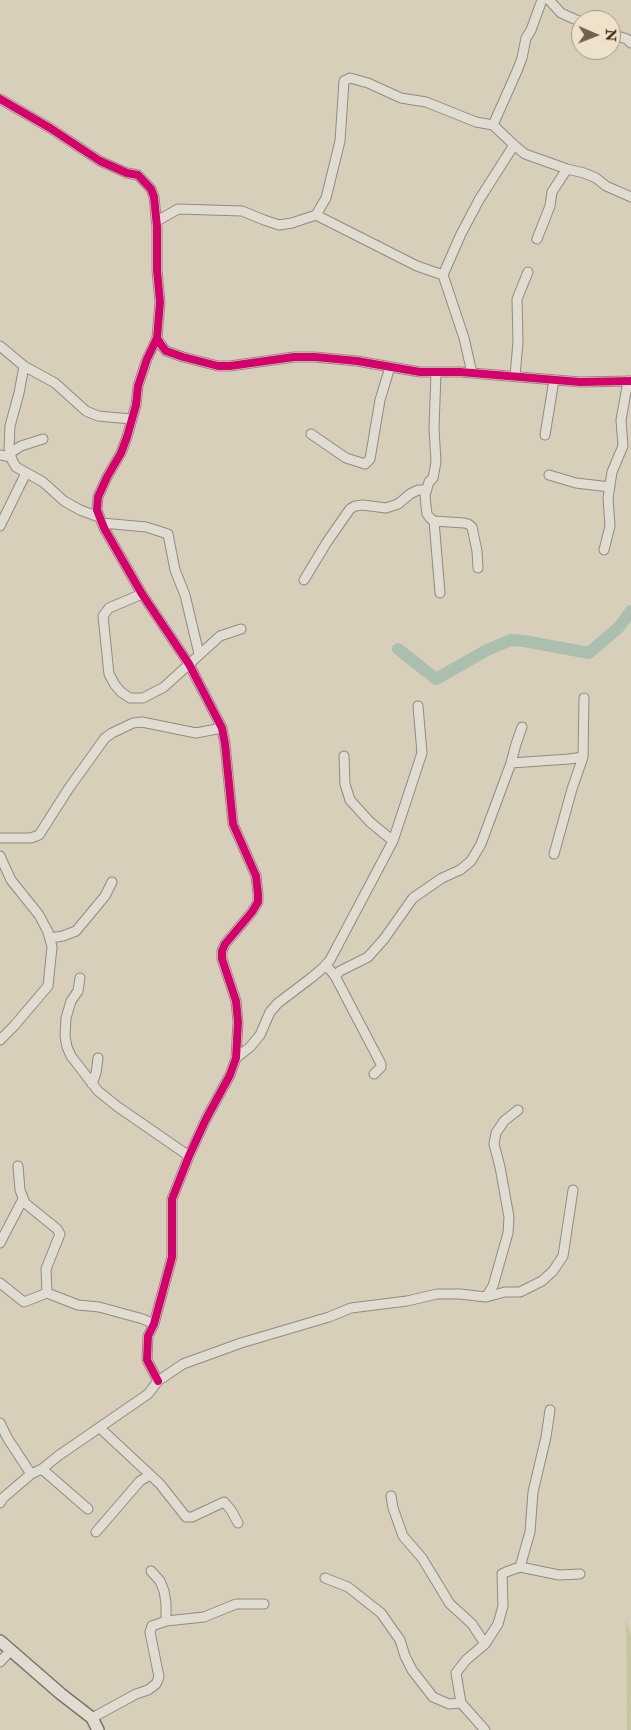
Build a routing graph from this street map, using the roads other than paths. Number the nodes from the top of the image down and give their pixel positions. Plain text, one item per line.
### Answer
1 (542, 0) edge
2 (549, 0) edge
3 (571, 18) edge
4 (0, 100) edge
5 (493, 125) junction
6 (514, 145) junction
7 (567, 169) junction
8 (631, 197) edge
9 (316, 215) junction
10 (157, 221) junction
11 (537, 238) dead end
12 (528, 272) dead end
13 (442, 274) junction
14 (157, 338) junction
15 (0, 346) edge
16 (24, 366) junction
17 (390, 367) junction
18 (436, 373) junction
19 (472, 373) junction
20 (515, 376) junction
21 (554, 380) junction
22 (630, 381) edge
23 (131, 419) junction
24 (311, 434) dead end
25 (545, 435) dead end
26 (43, 439) dead end
27 (10, 455) junction
28 (0, 456) edge
29 (26, 473) junction
30 (549, 475) dead end
31 (610, 487) junction
32 (426, 490) junction
33 (100, 520) junction
34 (434, 521) junction
35 (0, 526) edge
36 (604, 550) dead end
37 (478, 568) dead end
38 (304, 580) dead end
39 (440, 593) dead end
40 (142, 594) junction
41 (241, 629) dead end
42 (199, 654) junction
43 (189, 664) junction
44 (584, 698) dead end
45 (418, 706) dead end
46 (522, 727) dead end
47 (222, 728) junction
48 (344, 756) dead end
49 (583, 757) junction
50 (512, 763) junction
51 (0, 838) edge
52 (393, 841) junction
53 (554, 854) dead end
54 (0, 856) edge
55 (112, 882) dead end
56 (50, 938) junction
57 (326, 965) junction
58 (335, 976) junction
59 (80, 978) dead end
60 (0, 1040) edge
61 (98, 1058) dead end
62 (236, 1058) junction
63 (374, 1074) dead end
64 (92, 1084) junction
65 (518, 1110) dead end
66 (188, 1156) junction
67 (18, 1166) dead end
68 (573, 1190) dead end
69 (23, 1199) junction
70 (0, 1243) edge
71 (0, 1283) edge
72 (47, 1293) junction
73 (486, 1297) junction
74 (154, 1324) junction
75 (158, 1381) junction
76 (550, 1410) dead end
77 (0, 1423) edge
78 (100, 1428) junction
79 (42, 1468) junction
80 (31, 1474) junction
81 (150, 1475) junction
82 (391, 1496) dead end
83 (1, 1499) edge
84 (88, 1509) dead end
85 (238, 1523) dead end
86 (96, 1532) dead end
87 (520, 1567) junction
88 (151, 1571) dead end
89 (580, 1574) dead end
90 (325, 1578) dead end
91 (264, 1604) dead end
92 (166, 1621) junction
93 (0, 1641) edge
94 (485, 1644) junction
95 (11, 1650) junction
96 (0, 1662) edge
97 (461, 1703) junction
98 (92, 1718) junction
99 (98, 1730) edge
100 (485, 1730) edge

1 - 5 street
2 - 3 street
4 - 10 street
5 - 6 street
5 - 9 street
6 - 7 street
6 - 13 street
7 - 8 street
7 - 11 street
9 - 10 street
9 - 13 street
10 - 14 street
12 - 20 street
13 - 19 street
14 - 17 street
14 - 23 street
15 - 16 street
16 - 23 street
16 - 27 street
17 - 18 street
17 - 24 street
18 - 19 street
18 - 32 street
19 - 20 street
20 - 21 street
21 - 22 street
21 - 25 street
22 - 31 street
23 - 33 street
26 - 27 street
27 - 28 street
27 - 29 street
29 - 33 street
29 - 35 street
30 - 31 street
31 - 36 street
32 - 34 street
32 - 38 street
33 - 40 street
33 - 42 street
34 - 37 street
34 - 39 street
40 - 43 street
40 - 43 street
41 - 42 street
42 - 43 street
43 - 47 street
44 - 49 street
45 - 52 street
46 - 50 street
47 - 51 street
47 - 62 street
48 - 52 street
49 - 50 street
49 - 53 street
50 - 58 street
52 - 57 street
54 - 56 street
55 - 56 street
56 - 60 street
57 - 58 street
57 - 62 street
58 - 63 street
59 - 64 street
61 - 64 street
62 - 66 street
64 - 66 street
65 - 73 street
66 - 74 street
67 - 69 street
68 - 73 street
69 - 70 street
69 - 72 street
71 - 72 street
72 - 74 street
73 - 75 street
74 - 75 street
75 - 78 street
76 - 87 street
77 - 80 street
78 - 79 street
78 - 81 street
79 - 80 street
79 - 84 street
80 - 83 street
81 - 85 street
81 - 86 street
82 - 94 street
87 - 89 street
87 - 94 street
88 - 92 street
90 - 97 street
91 - 92 street
92 - 98 street
93 - 95 street
94 - 97 street
95 - 96 street
95 - 98 street
97 - 100 street
98 - 99 street

